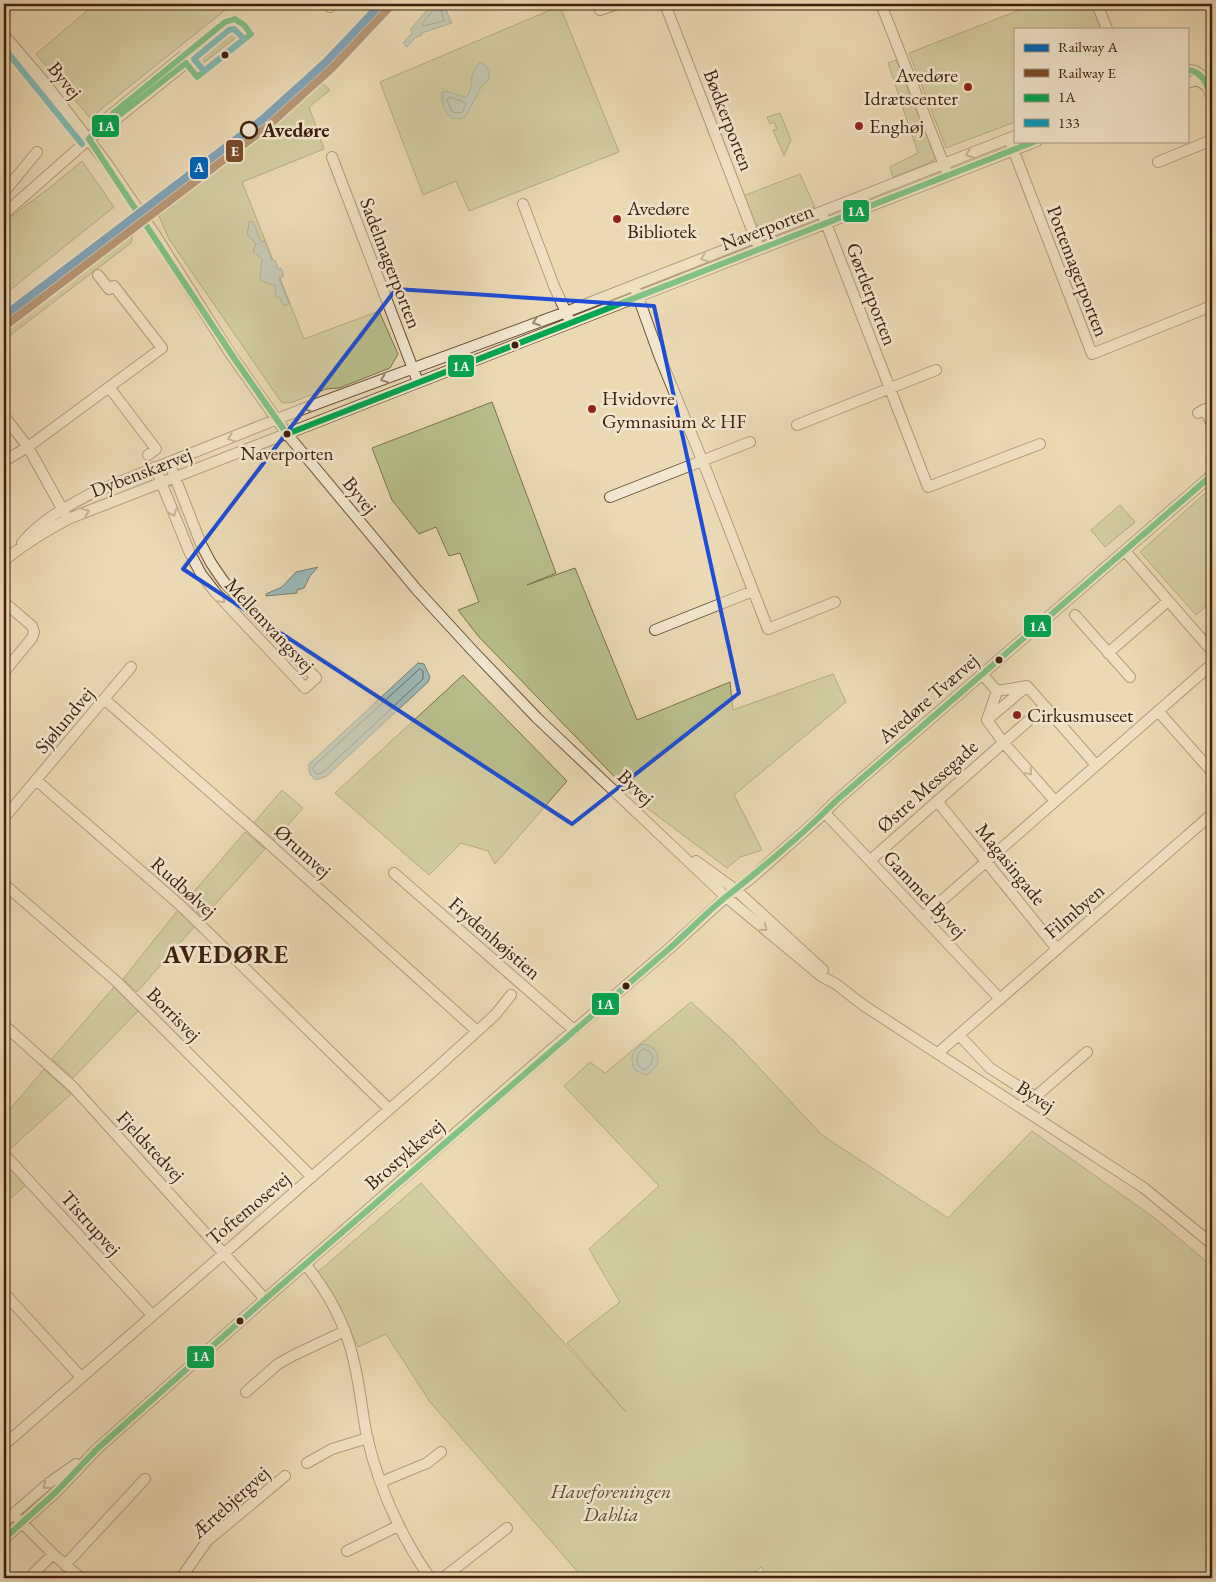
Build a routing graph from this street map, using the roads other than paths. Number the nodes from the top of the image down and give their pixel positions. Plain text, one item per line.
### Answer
1 (617, 4) edge
2 (665, 4) edge
3 (881, 4) edge
4 (1097, 4) edge
5 (600, 10) dead end
6 (1107, 28) edge
7 (4, 35) edge
8 (1188, 70) edge
9 (1188, 82) edge
10 (1208, 86) junction
11 (1212, 98) edge
12 (1012, 138) edge
13 (89, 139) junction
14 (1212, 140) edge
15 (1034, 142) edge
16 (1013, 150) junction
17 (37, 152) dead end
18 (332, 157) dead end
19 (1158, 162) dead end
20 (943, 164) junction
21 (948, 175) junction
22 (4, 192) edge
23 (523, 204) dead end
24 (822, 212) junction
25 (4, 214) edge
26 (826, 224) junction
27 (755, 238) junction
28 (760, 249) junction
29 (98, 275) dead end
30 (633, 285) junction
31 (638, 296) junction
32 (1209, 307) dead end
33 (566, 312) junction
34 (570, 323) junction
35 (412, 368) junction
36 (936, 370) dead end
37 (418, 382) junction
38 (109, 387) junction
39 (890, 389) junction
40 (1198, 413) dead end
41 (4, 416) edge
42 (277, 420) junction
43 (797, 425) dead end
44 (1212, 425) edge
45 (287, 434) junction
46 (750, 442) dead end
47 (1040, 444) dead end
48 (28, 447) junction
49 (148, 454) dead end
50 (4, 461) edge
51 (702, 461) junction
52 (169, 462) junction
53 (155, 467) junction
54 (1212, 475) edge
55 (175, 477) junction
56 (161, 482) junction
57 (610, 496) dead end
58 (62, 509) junction
59 (68, 519) junction
60 (1125, 551) junction
61 (13, 553) junction
62 (4, 561) edge
63 (753, 591) junction
64 (1168, 601) junction
65 (4, 602) edge
66 (835, 602) dead end
67 (1075, 615) dead end
68 (654, 630) dead end
69 (1212, 651) edge
70 (1108, 653) junction
71 (1212, 664) edge
72 (131, 667) dead end
73 (4, 672) edge
74 (982, 674) junction
75 (1130, 677) dead end
76 (1027, 686) junction
77 (997, 691) junction
78 (104, 699) junction
79 (1044, 706) junction
80 (1158, 711) junction
81 (987, 720) junction
82 (1003, 742) junction
83 (1096, 765) junction
84 (1212, 772) edge
85 (36, 780) junction
86 (937, 801) junction
87 (1055, 801) junction
88 (825, 813) junction
89 (1212, 814) edge
90 (4, 818) edge
91 (666, 840) junction
92 (874, 857) dead end
93 (986, 861) junction
94 (394, 873) dead end
95 (4, 884) edge
96 (736, 890) junction
97 (726, 897) junction
98 (923, 916) junction
99 (1057, 949) junction
100 (836, 984) junction
101 (511, 995) dead end
102 (1000, 999) junction
103 (4, 1025) edge
104 (574, 1030) junction
105 (477, 1031) junction
106 (959, 1035) junction
107 (1088, 1052) dead end
108 (938, 1053) junction
109 (389, 1109) junction
110 (4, 1154) edge
111 (312, 1177) junction
112 (1212, 1244) edge
113 (224, 1252) junction
114 (305, 1264) junction
115 (4, 1293) edge
116 (265, 1299) junction
117 (152, 1315) junction
118 (345, 1331) junction
119 (81, 1377) junction
120 (246, 1392) dead end
121 (368, 1438) junction
122 (6, 1439) edge
123 (97, 1449) junction
124 (441, 1452) dead end
125 (307, 1463) dead end
126 (286, 1476) dead end
127 (145, 1479) dead end
128 (381, 1482) junction
129 (14, 1514) junction
130 (4, 1522) edge
131 (22, 1523) junction
132 (398, 1526) junction
133 (507, 1528) dead end
134 (4, 1539) edge
135 (347, 1551) dead end
136 (53, 1554) junction
137 (64, 1565) junction
138 (29, 1578) edge
139 (81, 1578) edge
140 (181, 1578) edge
141 (430, 1578) edge
142 (443, 1578) edge

1 - 5 street
2 - 27 street, Bødkerporten
3 - 20 street
4 - 6 street
7 - 13 street, Byvej
8 - 10 street
9 - 10 street
10 - 11 street
12 - 16 street, Pottemagerporten
12 -> 20 street, Naverporten
13 - 13 street
13 - 25 street
13 - 42 street, Byvej
14 - 19 street
15 - 16 street, Naverporten
16 - 21 street, Naverporten
16 - 32 street, Pottemagerporten
17 - 22 street
18 - 35 street, Sadelmagerporten
20 - 21 street
20 - 24 street, Naverporten
21 - 26 street, Naverporten
23 - 33 street
24 - 26 street, Gørtlerporten
24 - 27 street, Naverporten
26 - 28 street, Naverporten
26 - 39 street, Gørtlerporten
27 - 28 street, Bødkerporten
27 -> 30 street, Naverporten
28 - 31 street, Naverporten
29 - 38 street
30 - 31 street
30 - 33 street, Naverporten
31 - 34 street, Naverporten
31 - 51 street
33 - 34 street
33 -> 35 street, Naverporten
34 - 37 street, Naverporten
35 - 37 street, Sadelmagerporten
35 -> 42 street, Naverporten
36 - 39 street
37 - 45 street, Naverporten
38 - 48 street
38 - 49 street
39 - 43 street
39 - 47 street, Gørtlerporten
40 - 44 street
41 - 48 street
42 - 45 street, Byvej
42 -> 52 street, Dybenskærvej
45 - 55 street, Dybenskærvej
45 - 91 street, Byvej
46 - 51 street
48 - 50 street
48 - 58 street
51 - 57 street
51 - 63 street
52 - 53 street, Dybenskærvej
52 - 55 street, Mellemvangsvej
53 - 56 street, Mellemvangsvej
53 - 58 street, Dybenskærvej
54 - 60 street, Avedøre Tværvej
55 - 56 street, Dybenskærvej
56 -> 55 street, Mellemvangsvej
59 -> 56 street, Dybenskærvej
58 - 59 street
58 - 61 street, Dybenskærvej
59 - 61 street, Dybenskærvej
60 - 64 street
60 - 74 street, Avedøre Tværvej
61 - 62 street, Dybenskærvej
63 - 66 street
63 - 68 street
64 - 69 street
64 - 70 street
65 - 73 street
67 - 70 street
70 - 75 street
71 - 80 street
72 - 78 street, Sjølundvej
74 - 77 street
74 - 88 street, Avedøre Tværvej
76 - 77 street
76 - 79 street
76 - 81 street
77 - 81 street
78 - 85 street, Sjølundvej
78 - 105 street, Ørumvej
79 - 82 street, Østre Messegade
79 - 83 street
80 - 83 street
80 - 84 street
81 - 82 street
82 - 86 street, Østre Messegade
82 -> 87 street
83 - 87 street
85 - 90 street, Sjølundvej
85 - 109 street, Rudbølvej
86 - 92 street, Østre Messegade
86 - 93 street, Magasingade
87 - 93 street
88 - 96 street, Avedøre Tværvej
88 - 98 street, Gammel Byvej
89 - 99 street, Filmbyen
91 - 96 street, Byvej
91 - 97 street, Byvej
93 - 98 street
93 - 99 street, Magasingade
94 - 104 street, Frydenhøjstien
95 - 111 street, Borrisvej
96 - 97 street, Brostykkevej
96 - 100 street, Byvej
97 -> 100 street, Byvej
97 - 104 street, Brostykkevej
98 - 102 street, Gammel Byvej
99 - 102 street, Filmbyen
100 - 108 street, Byvej
101 - 105 street, Toftemosevej
102 - 106 street, Filmbyen
103 - 113 street, Fjeldstedvej
104 - 114 street, Brostykkevej
105 - 109 street, Toftemosevej
106 - 107 street
106 - 108 street, Filmbyen
108 - 112 street, Byvej
109 - 111 street, Toftemosevej
110 - 117 street, Tistrupvej
111 - 113 street, Toftemosevej
113 - 116 street, Fjeldstedvej
113 - 117 street, Toftemosevej
114 - 116 street, Brostykkevej
114 - 118 street
115 - 119 street
116 - 123 street, Brostykkevej
117 - 119 street, Toftemosevej
118 - 120 street
118 - 121 street
119 - 122 street, Toftemosevej
121 - 125 street
121 - 128 street
123 -> 129 street, Brostykkevej
123 - 131 street, Brostykkevej
124 - 128 street
126 - 140 street, Ærtebjergvej
127 - 137 street
128 - 132 street
129 - 130 street, Brostykkevej
129 - 131 street
131 - 134 street, Brostykkevej
131 - 136 street
132 - 135 street
132 - 141 street
133 - 142 street
136 - 137 street
136 - 138 street
137 - 139 street

